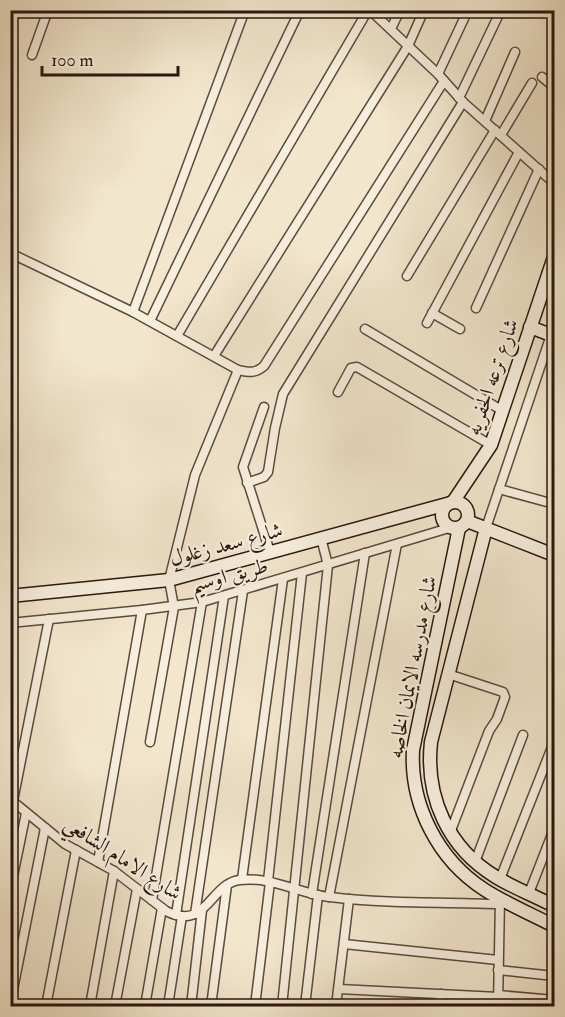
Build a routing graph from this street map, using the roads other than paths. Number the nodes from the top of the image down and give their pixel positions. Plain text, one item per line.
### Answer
1 (48, 10) edge
2 (245, 10) edge
3 (300, 10) edge
4 (369, 10) edge
5 (400, 10) edge
6 (424, 10) edge
7 (468, 10) edge
8 (501, 10) edge
9 (391, 29) junction
10 (408, 46) junction
11 (515, 52) dead end
12 (32, 55) dead end
13 (438, 74) junction
14 (542, 76) dead end
15 (444, 81) junction
16 (532, 82) dead end
17 (555, 87) edge
18 (461, 100) junction
19 (485, 121) junction
20 (498, 133) junction
21 (519, 152) junction
22 (539, 169) junction
23 (555, 183) edge
24 (10, 254) edge
25 (555, 257) edge
26 (407, 276) dead end
27 (476, 308) dead end
28 (133, 312) junction
29 (432, 313) junction
30 (150, 321) junction
31 (427, 322) dead end
32 (530, 327) junction
33 (460, 328) dead end
34 (365, 329) dead end
35 (553, 330) edge
36 (177, 336) junction
37 (214, 356) junction
38 (237, 370) junction
39 (338, 392) dead end
40 (264, 407) dead end
41 (503, 411) junction
42 (491, 445) junction
43 (247, 483) junction
44 (499, 489) junction
45 (450, 503) junction
46 (555, 504) edge
47 (458, 526) junction
48 (486, 528) junction
49 (321, 538) junction
50 (397, 544) junction
51 (270, 552) junction
52 (366, 554) junction
53 (555, 555) edge
54 (328, 565) junction
55 (302, 573) junction
56 (283, 579) junction
57 (169, 580) junction
58 (243, 591) junction
59 (10, 596) edge
60 (224, 596) junction
61 (202, 602) junction
62 (174, 607) junction
63 (142, 610) junction
64 (49, 619) junction
65 (10, 622) edge
66 (432, 656) junction
67 (452, 661) junction
68 (448, 674) junction
69 (523, 735) dead end
70 (150, 742) dead end
71 (555, 742) edge
72 (12, 800) edge
73 (26, 813) junction
74 (45, 828) junction
75 (555, 829) edge
76 (450, 834) junction
77 (76, 850) junction
78 (98, 862) junction
79 (475, 862) junction
80 (114, 871) junction
81 (496, 877) junction
82 (242, 879) junction
83 (269, 881) junction
84 (227, 884) junction
85 (137, 889) junction
86 (295, 889) junction
87 (484, 890) junction
88 (10, 891) edge
89 (529, 893) junction
90 (315, 895) junction
91 (329, 897) junction
92 (349, 899) junction
93 (152, 900) junction
94 (500, 902) junction
95 (555, 906) edge
96 (162, 908) junction
97 (199, 912) junction
98 (179, 915) junction
99 (555, 926) edge
100 (344, 944) junction
101 (498, 960) junction
102 (498, 970) junction
103 (555, 976) edge
104 (339, 989) junction
105 (441, 994) junction
106 (498, 1000) edge
107 (555, 1000) edge
108 (10, 1005) edge
109 (46, 1006) edge
110 (90, 1006) edge
111 (115, 1006) edge
112 (144, 1006) edge
113 (168, 1006) edge
114 (190, 1006) edge
115 (211, 1006) edge
116 (255, 1006) edge
117 (282, 1006) edge
118 (305, 1006) edge
119 (336, 1006) edge
120 (440, 1006) edge

1 - 12 street
2 - 28 street
3 - 30 street
4 - 9 street
4 - 36 street
5 - 9 street
6 - 10 street
7 - 13 street
8 - 18 street
9 - 10 street
10 - 13 street
10 - 37 street
11 - 19 street
13 - 15 street
14 - 17 street
15 - 18 street
15 - 38 street
16 - 20 street
18 - 19 street
18 - 43 street
19 - 20 street
20 - 21 street
20 - 26 street
21 - 22 street
21 - 29 street
22 - 23 street
22 - 27 street
24 - 28 street
25 - 32 street, شارع ترعه الحفريه
28 - 30 street
29 - 31 street
29 - 33 street
30 - 36 street
32 - 35 street
32 - 41 street, شارع ترعه الحفريه
34 - 41 street
35 - 44 street
36 - 37 street
37 - 38 street
38 - 57 street
39 - 42 street
40 - 43 street
41 - 42 street, شارع ترعه الحفريه
42 - 45 street, شارع ترعه الحفريه
43 - 51 street
44 - 46 street
44 - 48 street
45 - 47 street, شارع مدرسه الايمان الخاصه
45 - 47 street
45 - 49 street, شارع سعد زغلول
47 - 48 street
47 - 50 street, طريق اوسيم
47 - 66 street, شارع مدرسه الايمان الخاصه
48 - 53 street
48 - 67 street, شارع مدرسه الايمان الخاصه
49 - 51 street, شارع سعد زغلول
49 - 54 street
50 - 52 street, طريق اوسيم
50 - 91 street
51 - 57 street, شارع سعد زغلول
52 - 54 street, طريق اوسيم
52 - 90 street
54 - 55 street, طريق اوسيم
54 - 86 street
55 - 56 street, طريق اوسيم
55 - 83 street
56 - 58 street, طريق اوسيم
56 - 82 street
57 - 59 street, شارع سعد زغلول
57 - 62 street
58 - 60 street, طريق اوسيم
58 - 97 street
60 - 61 street, طريق اوسيم
60 - 98 street
61 - 62 street, طريق اوسيم
61 - 93 street
62 - 63 street, طريق اوسيم
62 - 70 street
63 - 64 street, طريق اوسيم
63 - 78 street
64 - 65 street, طريق اوسيم
64 - 72 street
66 - 67 street
66 - 87 street, شارع مدرسه الايمان الخاصه
67 - 68 street, شارع مدرسه الايمان الخاصه
68 - 76 street, شارع مدرسه الايمان الخاصه
68 - 76 street
69 - 79 street
71 - 81 street
72 - 73 street, شارع الامام الشافعي
73 - 74 street, شارع الامام الشافعي
73 - 88 street
74 - 77 street, شارع الامام الشافعي
74 - 108 street
75 - 89 street
76 - 79 street, شارع مدرسه الايمان الخاصه
77 - 78 street, شارع الامام الشافعي
77 - 109 street
78 - 80 street, شارع الامام الشافعي
79 - 81 street, شارع مدرسه الايمان الخاصه
80 - 85 street, شارع الامام الشافعي
80 - 110 street
81 - 87 street
81 - 89 street, شارع مدرسه الايمان الخاصه
82 - 83 street, شارع الامام الشافعي
82 - 84 street, شارع الامام الشافعي
83 - 86 street, شارع الامام الشافعي
83 - 116 street
84 - 97 street, شارع الامام الشافعي
84 - 115 street
85 - 93 street, شارع الامام الشافعي
85 - 111 street
86 - 90 street, شارع الامام الشافعي
86 - 117 street
87 - 94 street, شارع مدرسه الايمان الخاصه
89 - 95 street, شارع مدرسه الايمان الخاصه
90 - 91 street, شارع الامام الشافعي
90 - 118 street
91 - 92 street, شارع الامام الشافعي
92 - 94 street, شارع الامام الشافعي
92 - 100 street
93 - 96 street, شارع الامام الشافعي
94 - 99 street, شارع مدرسه الايمان الخاصه
94 - 101 street
96 - 98 street, شارع الامام الشافعي
96 - 112 street
97 - 98 street, شارع الامام الشافعي
97 - 114 street
98 - 113 street
100 - 101 street
100 - 104 street
101 - 102 street
102 - 103 street
102 - 106 street
104 - 105 street
104 - 119 street
105 - 106 street
105 - 120 street
106 - 107 street

